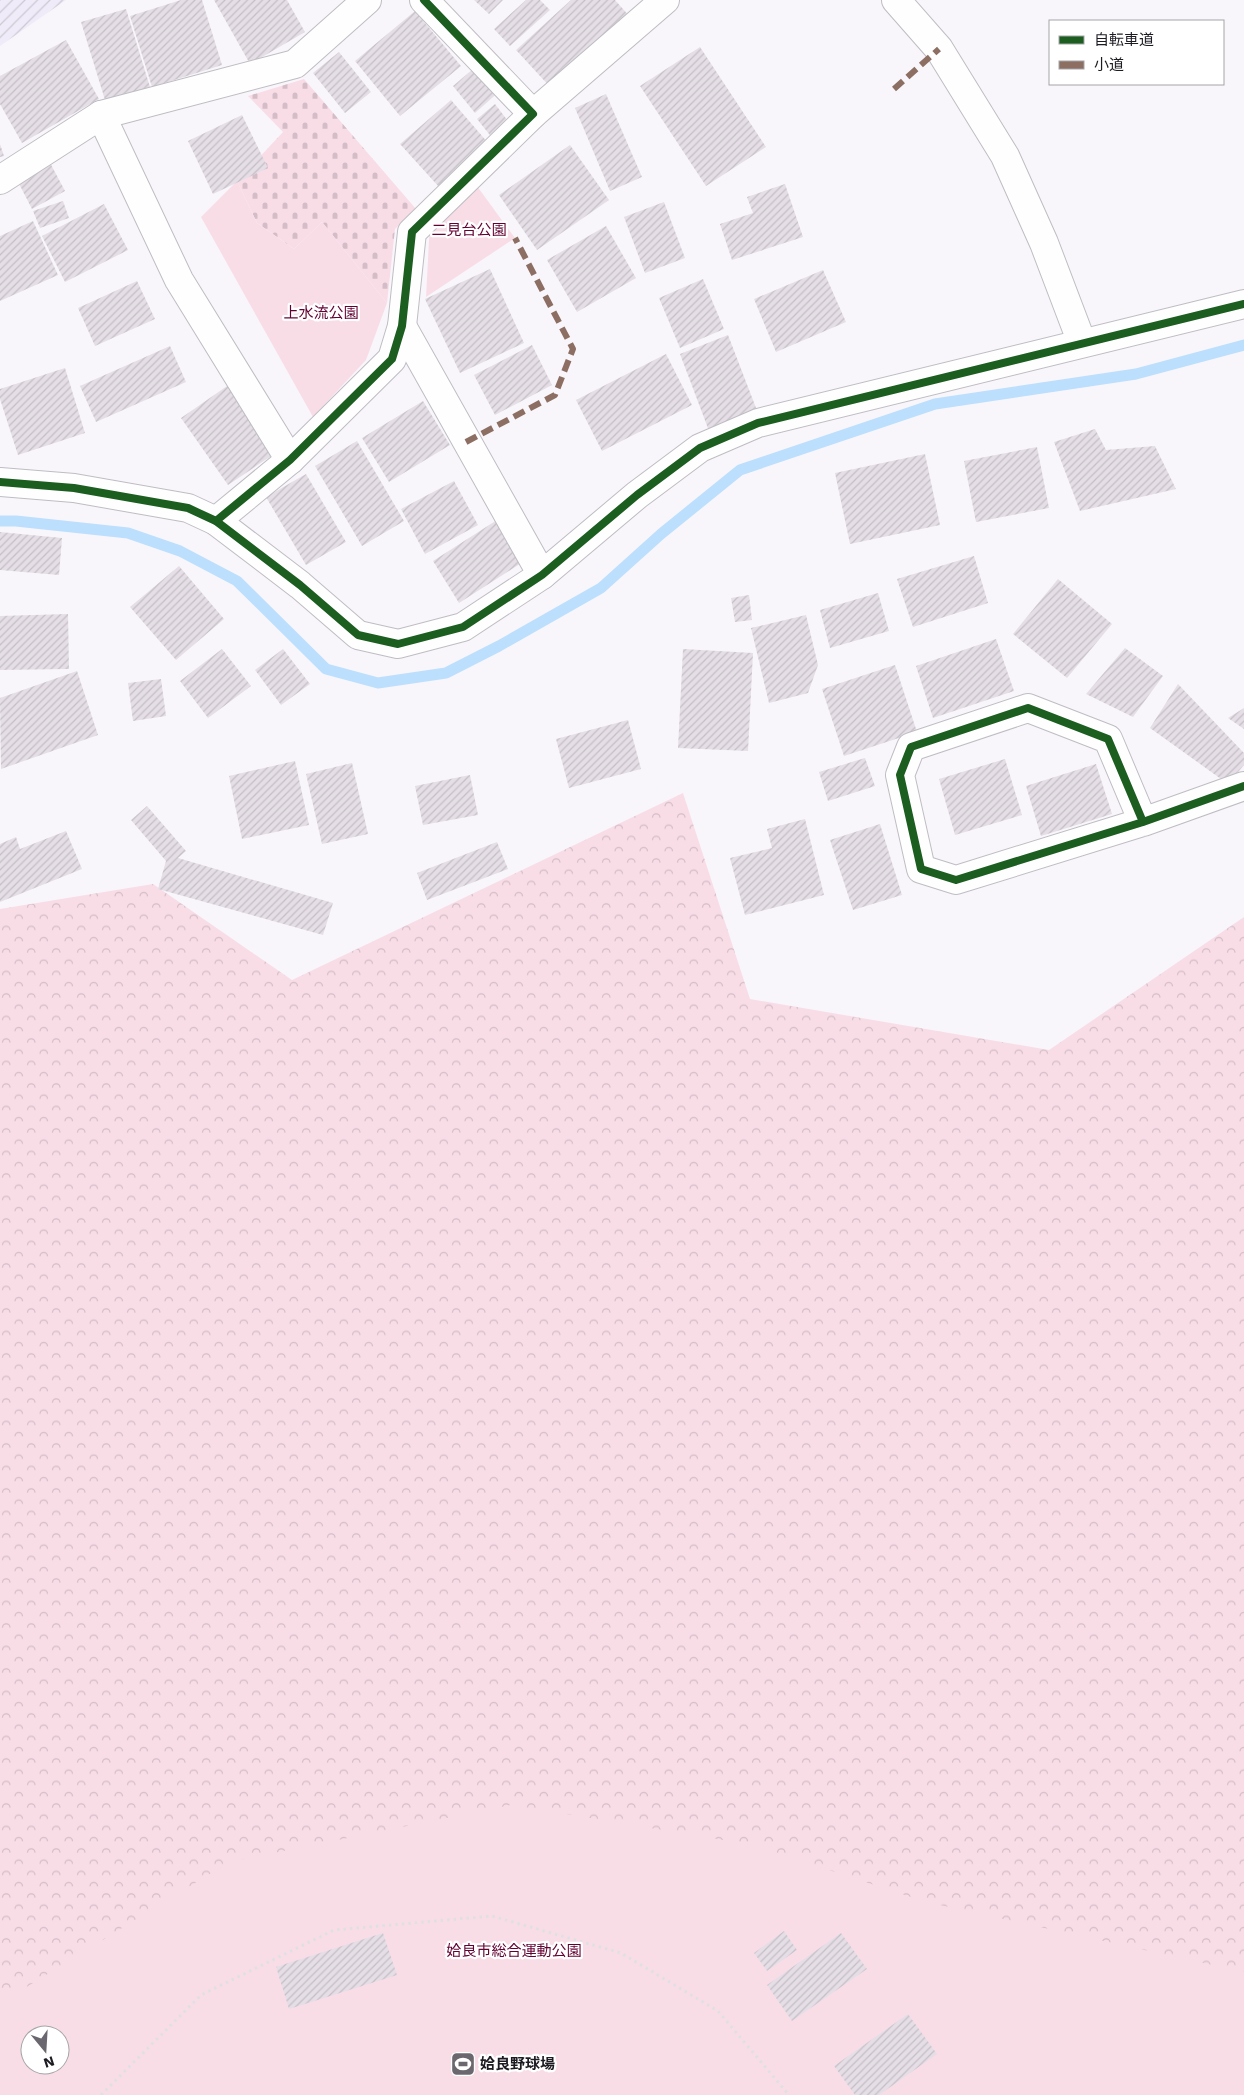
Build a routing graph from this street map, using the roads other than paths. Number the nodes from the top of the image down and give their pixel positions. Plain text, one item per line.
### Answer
1 (367, 0) edge
2 (424, 0) edge
3 (665, 0) edge
4 (896, 0) edge
5 (533, 114) junction
6 (101, 115) junction
7 (0, 180) edge
8 (1244, 304) edge
9 (402, 326) junction
10 (1082, 342) junction
11 (290, 460) junction
12 (0, 482) edge
13 (216, 521) junction
14 (542, 575) junction
15 (1244, 786) edge
16 (1143, 822) junction

1 - 6 street
2 - 5 street
3 - 5 street
4 - 10 street
5 - 9 street
6 - 7 street
6 - 11 street
8 - 10 street
9 - 11 street
9 - 14 street
10 - 14 street
11 - 13 street
12 - 13 street
13 - 14 street
15 - 16 street
16 - 16 street

